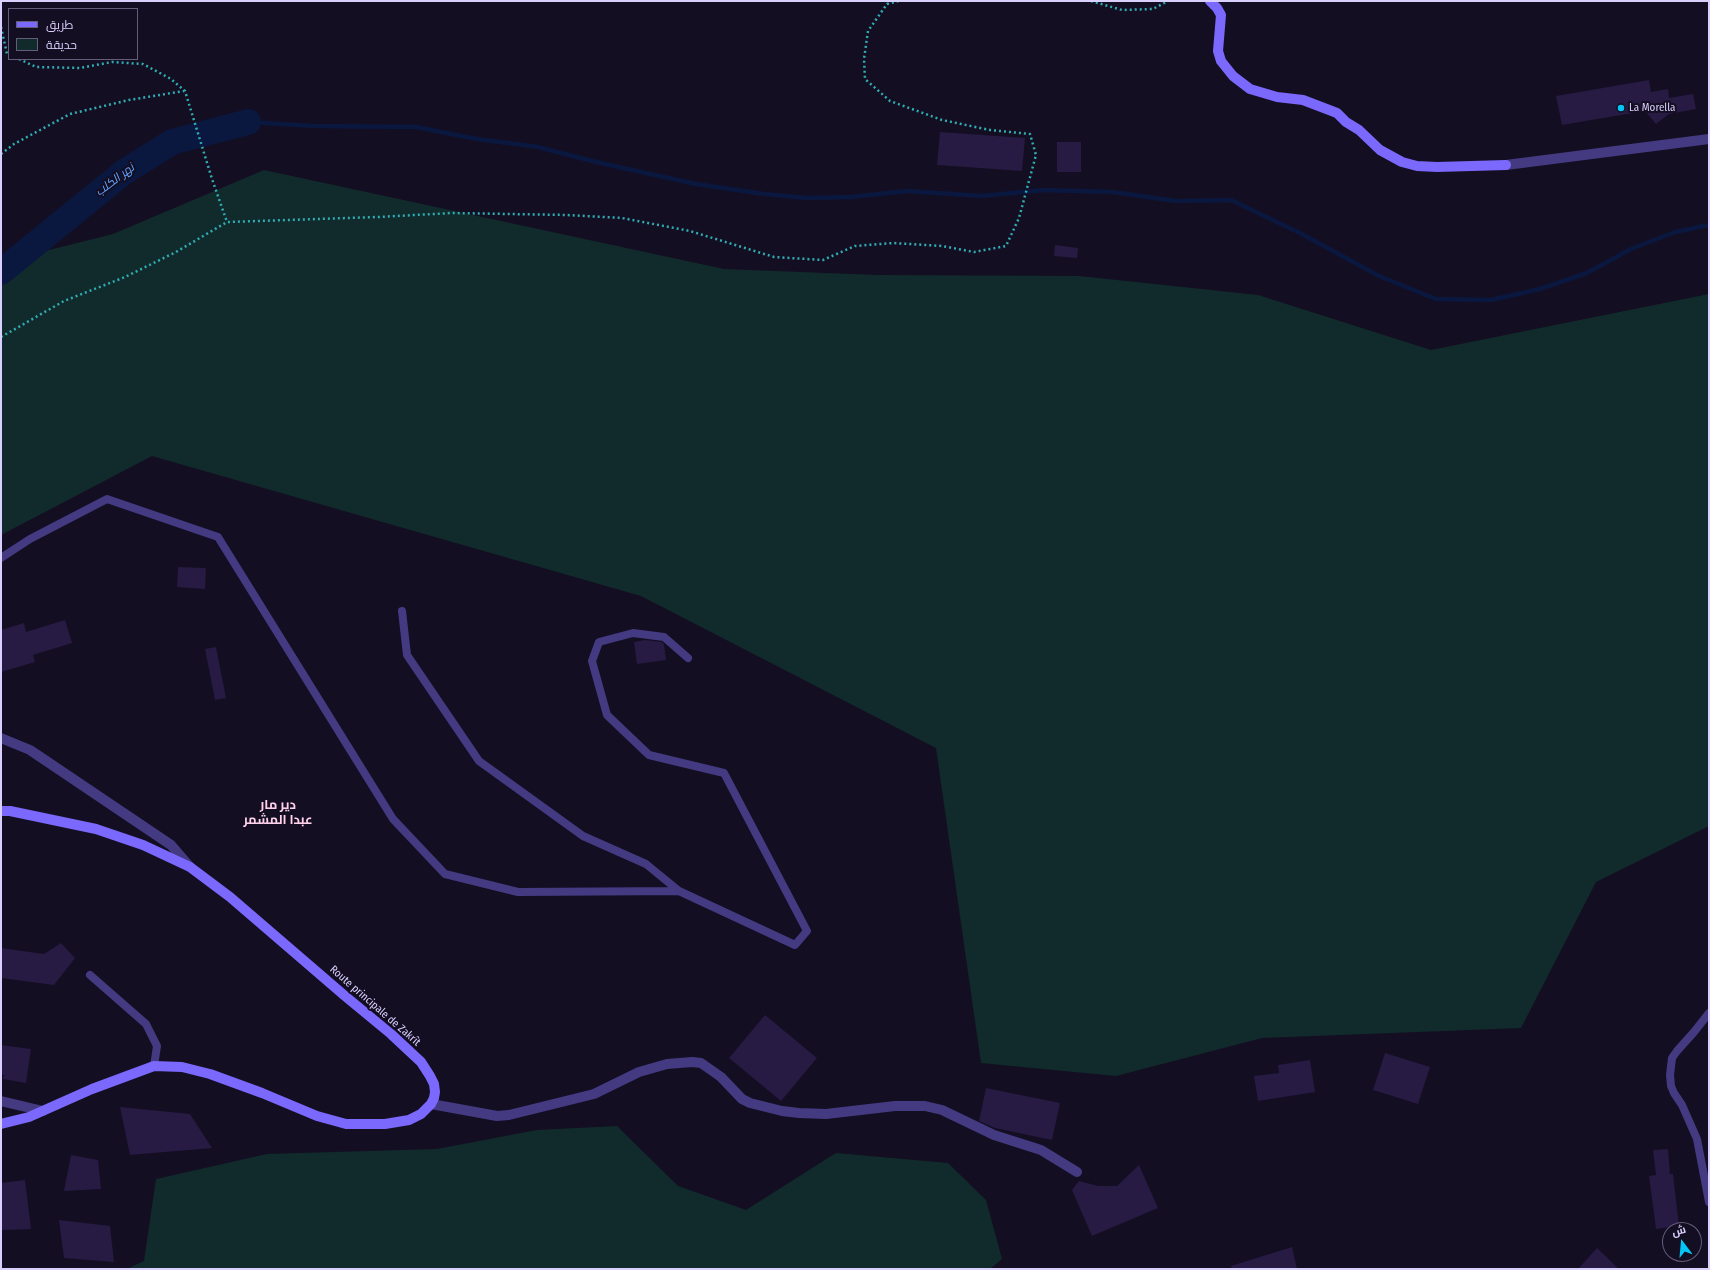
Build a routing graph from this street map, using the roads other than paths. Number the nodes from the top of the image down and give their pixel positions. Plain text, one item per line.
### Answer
1 (1210, 1) edge
2 (1709, 139) edge
3 (1, 558) edge
4 (402, 611) dead end
5 (688, 658) dead end
6 (1, 738) edge
7 (1, 811) edge
8 (190, 867) junction
9 (679, 891) junction
10 (90, 975) dead end
11 (1709, 1013) edge
12 (154, 1066) junction
13 (1, 1101) edge
14 (431, 1104) junction
15 (42, 1111) junction
16 (1, 1124) edge
17 (1078, 1172) dead end
18 (1709, 1202) edge

1 - 2 street
3 - 9 lane
4 - 9 lane
5 - 9 lane
6 - 8 street
7 - 8 street, Route principale de Zakrît
8 - 14 street, Route principale de Zakrît
10 - 12 lane
11 - 18 lane
12 - 14 street
12 - 15 street
13 - 15 street
14 - 17 street
15 - 16 street

